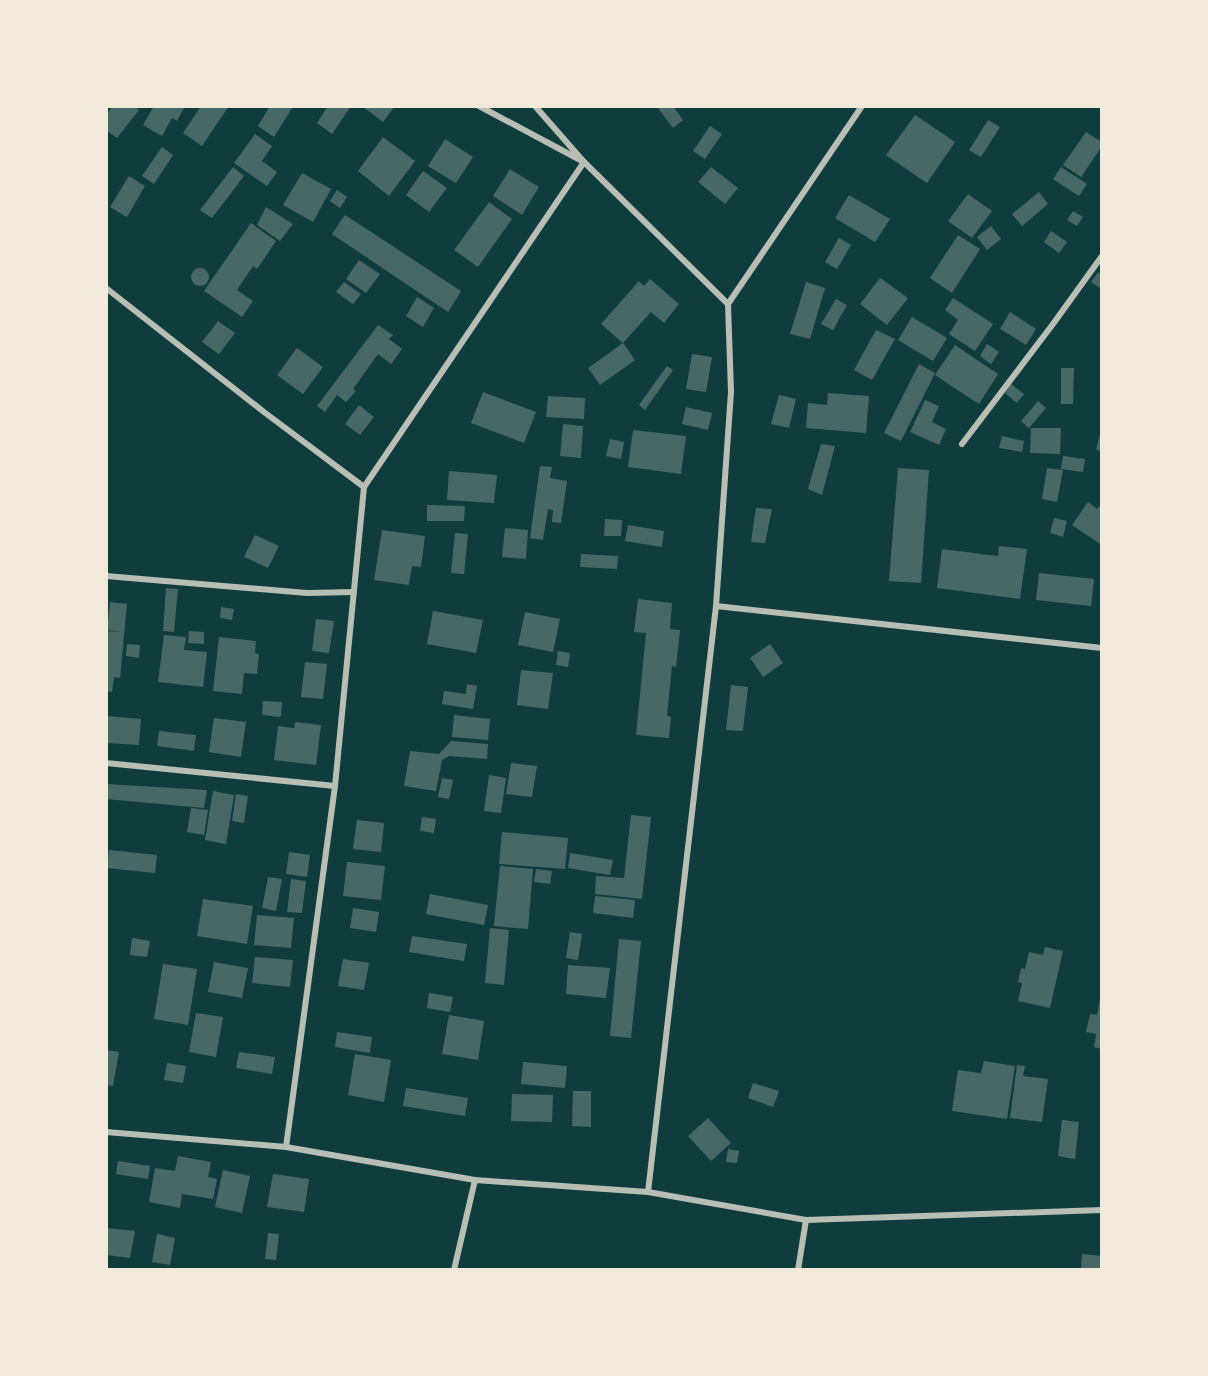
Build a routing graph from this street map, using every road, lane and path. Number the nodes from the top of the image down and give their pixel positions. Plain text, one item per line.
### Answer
1 (479, 106) edge
2 (535, 106) edge
3 (862, 106) edge
4 (584, 162) junction
5 (1101, 256) edge
6 (106, 288) edge
7 (728, 304) junction
8 (962, 444) dead end
9 (364, 487) junction
10 (106, 576) edge
11 (354, 592) junction
12 (716, 606) junction
13 (1101, 648) edge
14 (106, 763) edge
15 (335, 786) junction
16 (106, 1132) edge
17 (286, 1147) junction
18 (475, 1180) junction
19 (648, 1192) junction
20 (1101, 1210) edge
21 (806, 1221) junction
22 (454, 1269) edge
23 (798, 1269) edge

1 - 4 street
2 - 4 street
3 - 7 street
4 - 7 street
4 - 9 street
5 - 8 street
6 - 9 street
7 - 12 street
9 - 11 street
10 - 11 street
11 - 15 street
12 - 13 street
12 - 19 street
14 - 15 street
15 - 17 street
16 - 17 street
17 - 18 street
18 - 19 street
18 - 22 street
19 - 21 street
20 - 21 street
21 - 23 street

